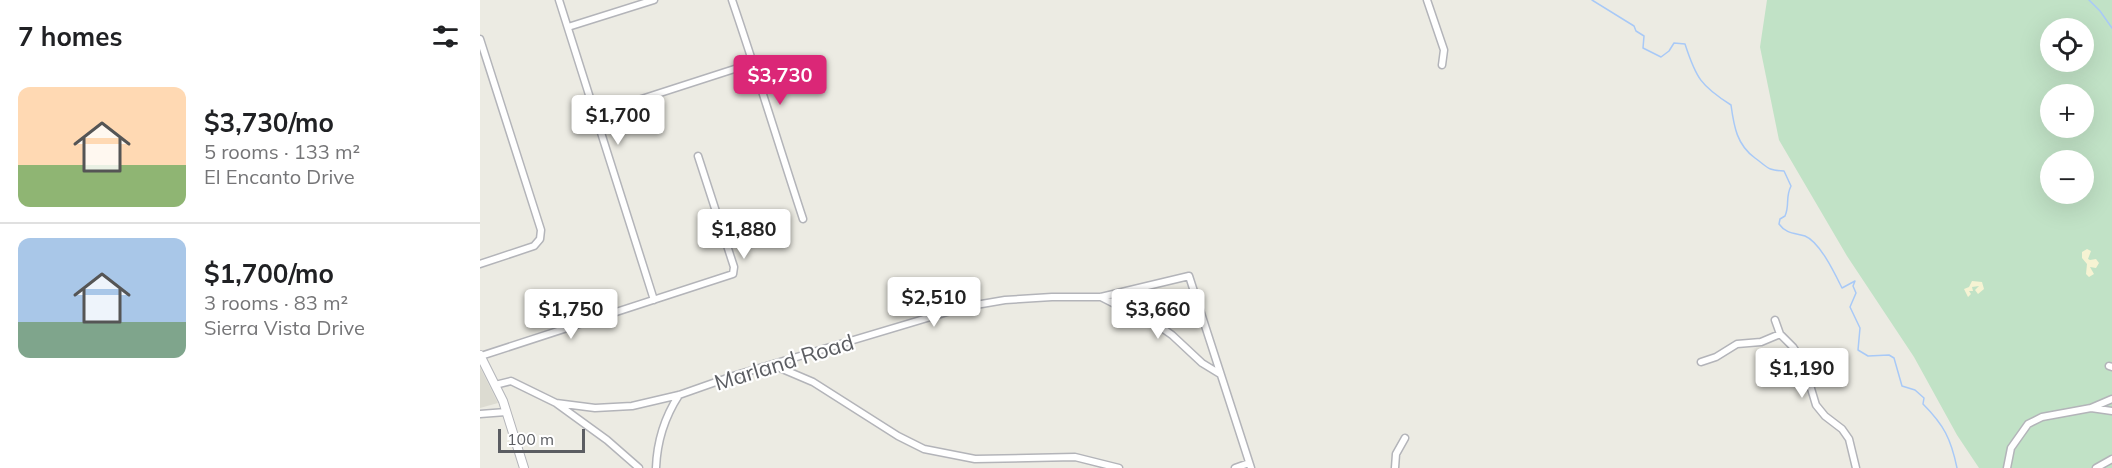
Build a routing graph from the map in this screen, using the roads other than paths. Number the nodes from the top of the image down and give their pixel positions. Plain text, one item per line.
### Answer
1 (559, 0) edge
2 (654, 0) edge
3 (732, 0) edge
4 (1427, 0) edge
5 (568, 27) junction
6 (480, 39) edge
7 (753, 63) junction
8 (1442, 65) dead end
9 (595, 114) junction
10 (698, 156) dead end
11 (803, 219) dead end
12 (540, 239) junction
13 (548, 243) dead end
14 (480, 264) edge
15 (1101, 297) junction
16 (654, 300) junction
17 (1775, 320) dead end
18 (1780, 334) junction
19 (480, 356) edge
20 (1701, 362) dead end
21 (772, 365) junction
22 (1220, 374) junction
23 (495, 386) junction
24 (679, 395) junction
25 (2112, 399) edge
26 (556, 403) junction
27 (2091, 408) junction
28 (2112, 411) edge
29 (506, 412) junction
30 (480, 414) edge
31 (1406, 438) dead end
32 (2112, 459) edge
33 (1250, 465) edge
34 (524, 468) edge
35 (639, 468) edge
36 (656, 468) edge
37 (1119, 468) edge
38 (1235, 468) edge
39 (1395, 468) edge
40 (1856, 468) edge
41 (2007, 468) edge
42 (2096, 468) edge

1 - 5 street
2 - 5 street
3 - 7 street
4 - 8 street
5 - 9 street
6 - 12 street
7 - 9 street
7 - 11 street
9 - 16 street
10 - 16 street
12 - 13 street
12 - 14 street
15 - 21 street, Marland Road
15 - 22 street, Marland Road
15 - 22 street, Marland Road
16 - 19 street
17 - 18 street
18 - 20 street
18 - 40 street
19 - 23 street
21 - 24 street, Marland Road
21 - 37 street
22 - 33 street, Marland Road
23 - 26 street
23 - 29 street
24 - 26 street, Marland Road
24 - 36 street
25 - 27 street
26 - 35 street
27 - 28 street
27 - 41 street
29 - 30 street
29 - 34 street
31 - 39 street
32 - 42 street
33 - 38 street

